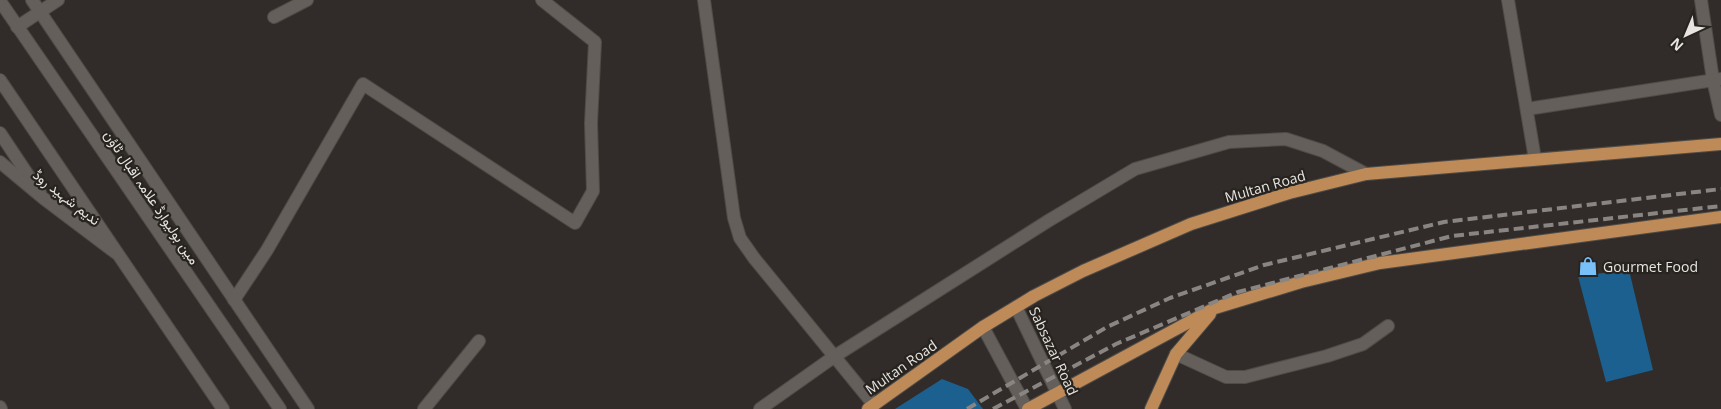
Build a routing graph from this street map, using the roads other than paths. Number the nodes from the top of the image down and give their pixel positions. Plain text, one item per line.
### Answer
1 (32, 0) edge
2 (58, 0) edge
3 (307, 0) edge
4 (542, 0) edge
5 (704, 0) edge
6 (1508, 0) edge
7 (1701, 0) edge
8 (0, 1) edge
9 (40, 11) junction
10 (274, 17) dead end
11 (17, 27) junction
12 (0, 80) edge
13 (1717, 80) edge
14 (1526, 109) junction
15 (1721, 115) edge
16 (0, 132) edge
17 (1721, 144) edge
18 (1535, 159) junction
19 (0, 162) edge
20 (1366, 174) junction
21 (43, 198) junction
22 (1721, 218) edge
23 (117, 254) junction
24 (234, 300) junction
25 (1016, 306) junction
26 (1215, 308) junction
27 (1388, 326) dead end
28 (984, 327) junction
29 (479, 341) dead end
30 (1176, 354) junction
31 (835, 356) junction
32 (1057, 391) junction
33 (871, 407) edge
34 (223, 409) edge
35 (280, 409) edge
36 (308, 409) edge
37 (424, 409) edge
38 (760, 409) edge
39 (1027, 409) edge
40 (1065, 409) edge
41 (1151, 409) edge

1 - 9 street
2 - 9 street
3 - 10 street
4 - 24 street
5 - 31 street
6 - 14 street
7 - 13 street
8 - 11 street, مین بولیوارڈ علامہ اقبال ٹاؤن
9 - 11 street
9 - 24 street
11 - 35 street, مین بولیوارڈ علامہ اقبال ٹاؤن
12 - 23 street
13 - 14 street
13 - 15 street
14 - 18 street
16 - 21 street
17 - 18 main road, Multan Road
18 - 20 main road, Multan Road
19 - 21 street, ندیم شہید روڈ
20 - 25 main road, Multan Road
20 - 31 street
21 - 23 street, ندیم شہید روڈ
22 - 26 main road
23 - 34 street
24 - 36 street
25 - 28 main road, Multan Road
25 - 32 street, Sabsazar Road
26 - 30 main road
26 - 32 main road
27 - 30 street
28 - 33 main road, Multan Road
28 - 39 street
29 - 37 street
30 - 41 main road
31 - 33 street
31 - 38 street
32 - 39 main road
32 - 40 street, Sabsazar Road

